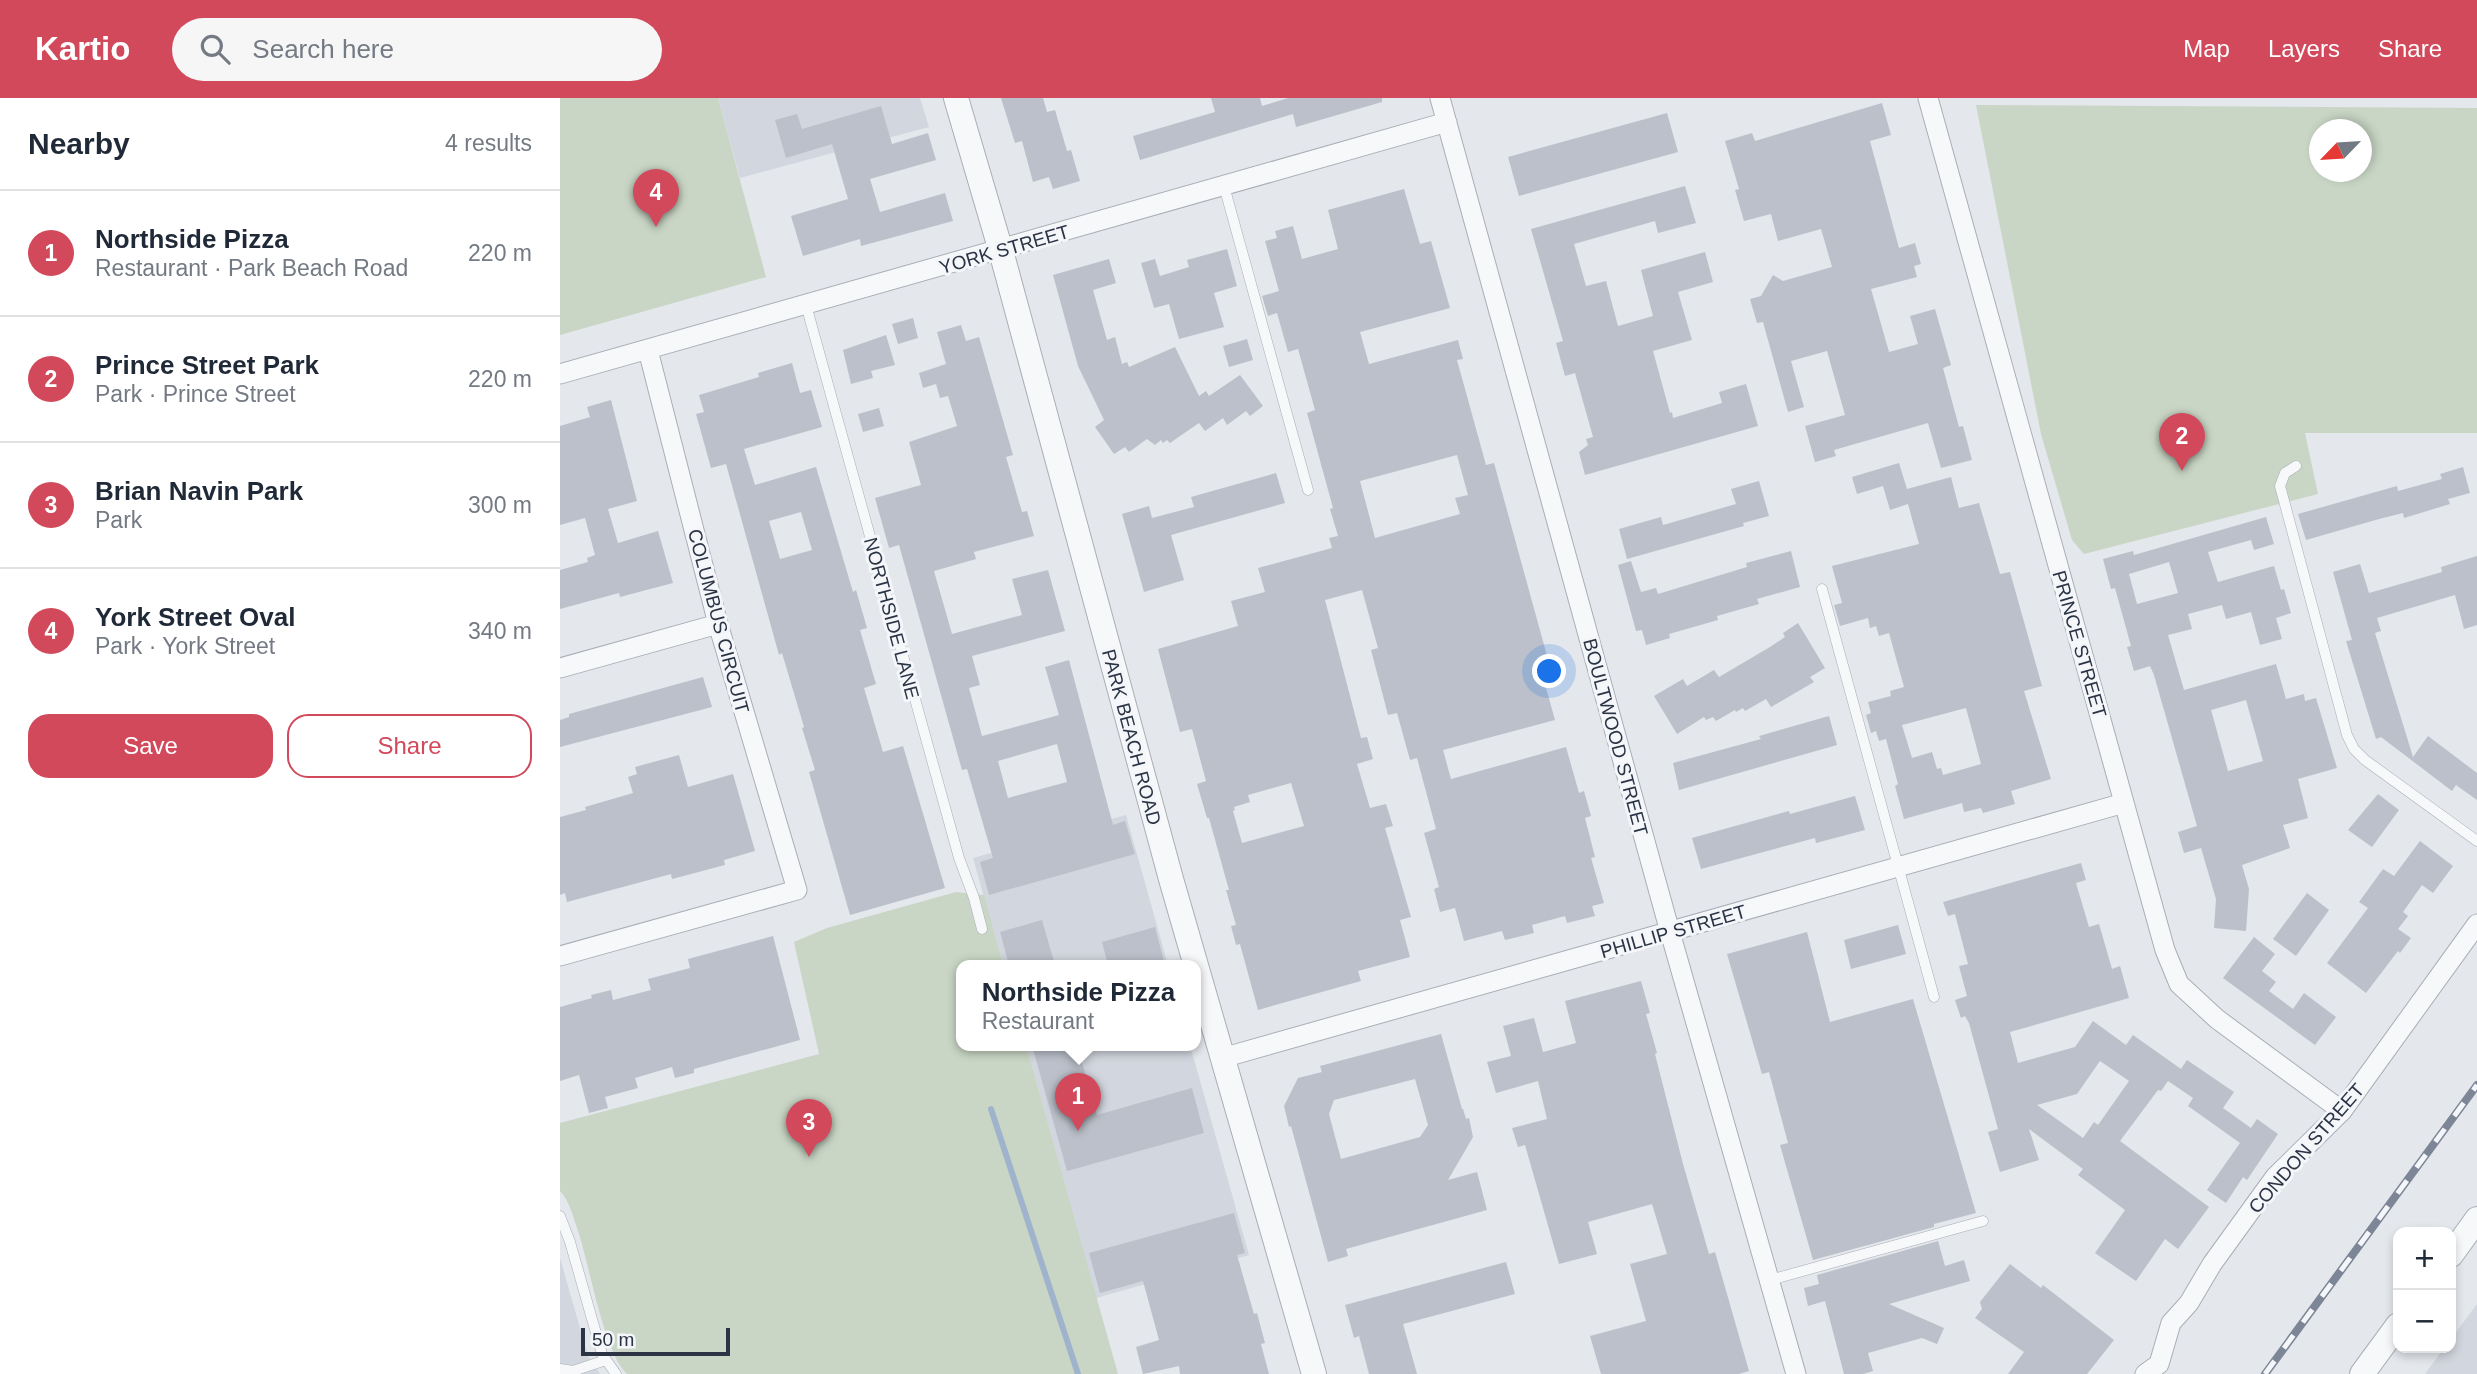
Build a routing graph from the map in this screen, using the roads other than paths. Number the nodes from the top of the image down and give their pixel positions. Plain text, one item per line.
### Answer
1 (956, 98) edge
2 (1440, 98) edge
3 (1927, 100) edge
4 (1447, 122) junction
5 (1224, 186) junction
6 (1001, 251) junction
7 (806, 305) junction
8 (648, 349) junction
9 (560, 374) edge
10 (2296, 466) dead end
11 (1308, 490) dead end
12 (1822, 589) dead end
13 (718, 624) junction
14 (560, 668) edge
15 (2124, 803) junction
16 (2477, 841) edge
17 (1898, 867) junction
18 (2477, 924) edge
19 (982, 929) dead end
20 (1670, 932) junction
21 (560, 956) edge
22 (1194, 960) edge
23 (1201, 984) edge
24 (1934, 997) dead end
25 (1222, 1058) junction
26 (2342, 1111) junction
27 (560, 1216) edge
28 (1983, 1222) dead end
29 (2473, 1233) edge
30 (2456, 1250) edge
31 (1770, 1280) junction
32 (2393, 1332) edge
33 (606, 1360) junction
34 (560, 1369) edge
35 (616, 1374) edge
36 (1314, 1374) edge
37 (1797, 1374) edge
38 (2145, 1374) edge
39 (2362, 1374) edge

1 - 6 street, PARK BEACH ROAD
2 - 4 street, BOULTWOOD STREET
3 - 15 street, PRINCE STREET
4 - 5 street, YORK STREET
4 - 20 street, BOULTWOOD STREET
5 - 6 street, YORK STREET
5 - 11 lane
6 - 7 street, YORK STREET
6 - 22 street, PARK BEACH ROAD
7 - 8 street, YORK STREET
7 - 19 lane, NORTHSIDE LANE
8 - 9 street, YORK STREET
8 - 13 street, COLUMBUS CIRCUIT
10 - 16 lane
12 - 17 lane
13 - 14 street
13 - 21 street, COLUMBUS CIRCUIT
15 - 17 street, PHILLIP STREET
15 - 26 street, PRINCE STREET
17 - 20 street, PHILLIP STREET
17 - 24 lane
18 - 26 street, CONDON STREET
20 - 25 street, PHILLIP STREET
20 - 31 street, BOULTWOOD STREET
23 - 25 street, PARK BEACH ROAD
25 - 36 street, PARK BEACH ROAD
26 - 38 street, CONDON STREET
27 - 33 lane
28 - 31 lane
29 - 30 street
31 - 37 street, BOULTWOOD STREET
32 - 39 street
33 - 34 lane
33 - 35 lane

